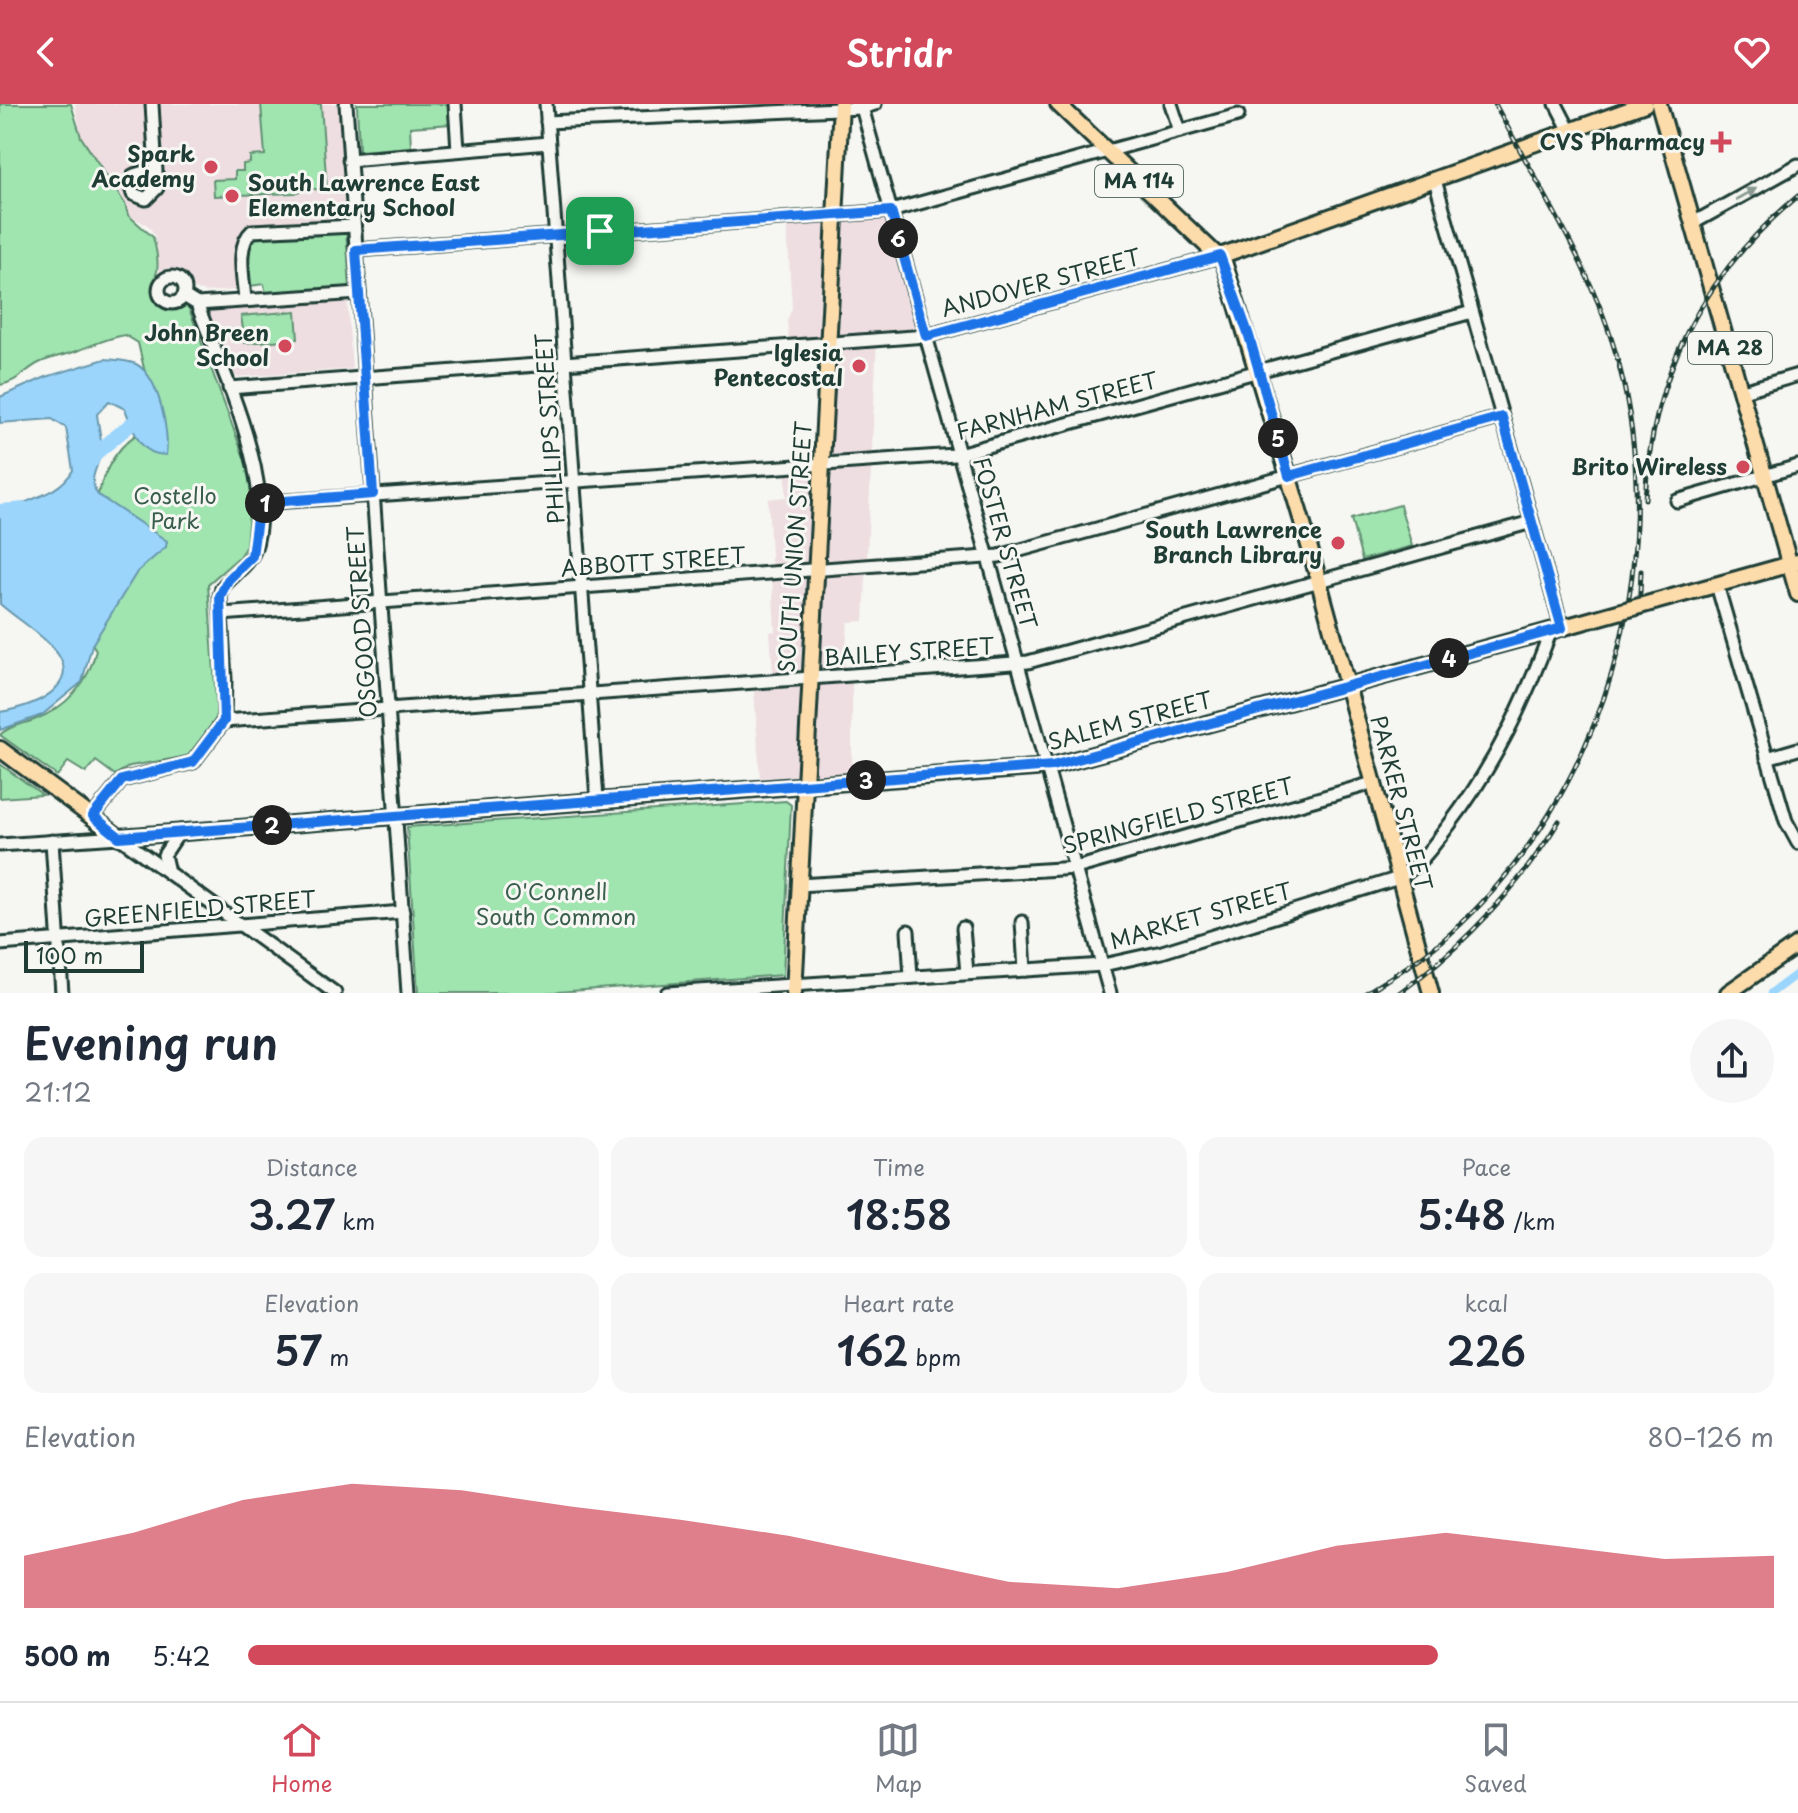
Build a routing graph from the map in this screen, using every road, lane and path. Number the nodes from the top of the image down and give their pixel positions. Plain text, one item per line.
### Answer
1 (152, 104) edge
2 (346, 104) edge
3 (455, 104) edge
4 (546, 104) edge
5 (875, 104) edge
6 (1058, 104) edge
7 (1171, 104) edge
8 (1556, 104) edge
9 (1645, 104) edge
10 (1659, 104) edge
11 (841, 105) edge
12 (862, 106) edge
13 (1238, 115) dead end
14 (547, 122) junction
15 (1180, 131) junction
16 (1570, 131) junction
17 (548, 143) junction
18 (458, 150) junction
19 (1107, 151) junction
20 (349, 160) junction
21 (1798, 165) edge
22 (154, 177) dead end
23 (1435, 180) junction
24 (891, 211) junction
25 (834, 215) junction
26 (1695, 222) junction
27 (354, 226) junction
28 (555, 235) junction
29 (356, 250) junction
30 (1220, 256) junction
31 (359, 293) junction
32 (184, 296) dead end
33 (245, 300) junction
34 (197, 304) junction
35 (1472, 312) junction
36 (926, 336) junction
37 (827, 344) junction
38 (565, 362) junction
39 (1259, 372) junction
40 (1798, 375) edge
41 (364, 376) junction
42 (229, 388) junction
43 (1743, 391) junction
44 (1502, 417) junction
45 (959, 454) junction
46 (824, 463) junction
47 (1798, 466) edge
48 (1766, 475) junction
49 (1289, 476) junction
50 (574, 481) junction
51 (373, 494) junction
52 (1677, 501) dead end
53 (259, 503) junction
54 (1532, 522) junction
55 (990, 558) junction
56 (1794, 563) edge
57 (815, 570) junction
58 (1319, 581) junction
59 (1717, 585) junction
60 (581, 588) junction
61 (1798, 594) edge
62 (381, 602) junction
63 (221, 614) junction
64 (1560, 628) junction
65 (1018, 663) junction
66 (809, 680) junction
67 (1347, 686) junction
68 (589, 695) junction
69 (389, 707) junction
70 (224, 721) junction
71 (0, 749) edge
72 (1798, 749) edge
73 (1767, 758) junction
74 (1048, 766) junction
75 (1373, 783) junction
76 (804, 784) junction
77 (597, 799) junction
78 (396, 814) junction
79 (93, 816) junction
80 (180, 831) junction
81 (119, 837) junction
82 (52, 841) junction
83 (1798, 843) edge
84 (0, 845) edge
85 (1076, 868) junction
86 (168, 872) junction
87 (1399, 878) junction
88 (799, 885) junction
89 (403, 912) junction
90 (1022, 922) dead end
91 (241, 925) junction
92 (963, 928) dead end
93 (908, 931) dead end
94 (57, 940) junction
95 (0, 944) edge
96 (1798, 944) edge
97 (1103, 965) junction
98 (1025, 970) junction
99 (967, 973) junction
100 (911, 977) junction
101 (794, 989) edge
102 (62, 993) edge
103 (335, 993) edge
104 (408, 993) edge
105 (667, 993) edge
106 (1110, 993) edge
107 (1431, 993) edge
108 (1728, 993) edge

1 - 22 street
2 - 20 street, OSGOOD STREET
3 - 18 street
4 - 14 street, PHILLIPS STREET
5 - 12 street
6 - 19 main road, MA 114
7 - 15 street
8 - 16 street
9 - 16 main road, ANDOVER STREET
10 - 26 main road, MA 28
11 - 12 street
11 - 14 street
11 - 25 main road, SOUTH UNION STREET
12 - 24 street, FOSTER STREET
13 - 15 street
14 - 17 street, PHILLIPS STREET
15 - 19 street
16 - 23 main road, ANDOVER STREET
17 - 18 street
17 - 28 street, PHILLIPS STREET
18 - 20 street
19 - 24 street
19 - 30 main road, MA 114
20 - 27 street, OSGOOD STREET
26 -> 21 street
23 - 30 main road, ANDOVER STREET
23 - 35 street
24 - 25 street
24 - 36 street, FOSTER STREET
25 - 28 street
25 - 37 main road, SOUTH UNION STREET
26 - 43 main road, MA 28
27 - 29 street, OSGOOD STREET
27 - 33 street
28 - 29 street
28 - 38 street, PHILLIPS STREET
29 - 31 street, OSGOOD STREET
30 - 36 street, ANDOVER STREET
30 - 39 main road, PARKER STREET / MA 114
31 - 33 street
31 - 41 street, OSGOOD STREET
32 - 34 street
33 - 34 street
34 - 42 street
35 - 39 street, FARNHAM STREET
35 - 44 street
36 - 37 street, ANDOVER STREET
36 - 45 street, FOSTER STREET
37 - 38 street, ANDOVER STREET
37 - 46 main road, SOUTH UNION STREET
38 - 41 street, ANDOVER STREET
38 - 50 street, PHILLIPS STREET
39 - 45 street, FARNHAM STREET
39 - 49 main road, PARKER STREET / MA 114
40 - 43 street
41 - 42 street, ANDOVER STREET
41 - 51 street, OSGOOD STREET
42 - 53 street
43 - 48 main road, MA 28
44 - 49 street, ABBOTT STREET
44 - 54 street
45 - 46 street, FARNHAM STREET
45 - 55 street, FOSTER STREET
46 - 50 street, FARNHAM STREET
46 - 57 main road, SOUTH UNION STREET
47 - 48 street
48 - 52 street
48 - 56 main road, MA 28
49 - 55 street, ABBOTT STREET
49 - 58 main road, PARKER STREET / MA 114
50 - 51 street, FARNHAM STREET
50 - 60 street, PHILLIPS STREET
51 - 53 street, FARNHAM STREET
51 - 62 street, OSGOOD STREET
53 - 63 street
54 - 58 street, BAILEY STREET
54 - 64 street
55 - 57 street, ABBOTT STREET
55 - 65 street, FOSTER STREET
56 - 59 main road, SALEM STREET
56 - 61 main road, MA 28
57 - 60 street, ABBOTT STREET
57 - 66 main road, SOUTH UNION STREET
58 - 65 street, BAILEY STREET
58 - 67 main road, PARKER STREET / MA 114
59 - 64 main road, SALEM STREET, bridge
59 - 73 street
60 - 62 street, ABBOTT STREET
60 - 68 street, PHILLIPS STREET
62 - 63 street, ABBOTT STREET
62 - 69 street, OSGOOD STREET
63 - 70 street
64 - 67 main road, SALEM STREET
64 - 87 street, MARKET STREET
65 - 66 street, BAILEY STREET
65 - 74 street, FOSTER STREET
66 - 68 street, BAILEY STREET
66 - 76 main road, SOUTH UNION STREET
67 - 74 main road, SALEM STREET
67 - 75 main road, PARKER STREET / MA 114
68 - 69 street, BAILEY STREET
68 - 77 street, PHILLIPS STREET
69 - 70 street, BAILEY STREET
69 - 78 street, OSGOOD STREET
70 - 79 street
71 - 79 main road
72 - 73 street
73 - 83 street
74 - 76 main road, SALEM STREET
74 - 85 street, FOSTER STREET
75 - 85 street, SPRINGFIELD STREET
75 - 87 main road, PARKER STREET / MA 114
76 - 77 main road, SALEM STREET
76 - 88 main road, SOUTH UNION STREET
77 - 78 main road, SALEM STREET
78 - 80 main road, SALEM STREET
78 - 89 street, OSGOOD STREET
79 - 81 main road
80 - 81 main road, SALEM STREET
80 - 86 street
81 - 82 street
81 - 86 street
82 - 84 street
82 - 94 street
85 - 88 street, SPRINGFIELD STREET
85 - 97 street, FOSTER STREET
86 - 91 street
87 - 97 street, MARKET STREET
87 - 107 main road, PARKER STREET / MA 114
88 - 101 main road, SOUTH UNION STREET
89 - 91 street, GREENFIELD STREET
89 - 104 street, OSGOOD STREET
90 - 98 street
91 - 94 street, GREENFIELD STREET
91 - 103 street
92 - 99 street
93 - 100 street
94 - 95 street, GREENFIELD STREET
94 - 102 street
96 - 108 main road
97 - 98 street, MARKET STREET
97 - 106 street, FOSTER STREET
98 - 99 street, MARKET STREET
99 - 100 street, MARKET STREET
100 - 101 street, MARKET STREET
101 - 105 street, MARKET STREET

